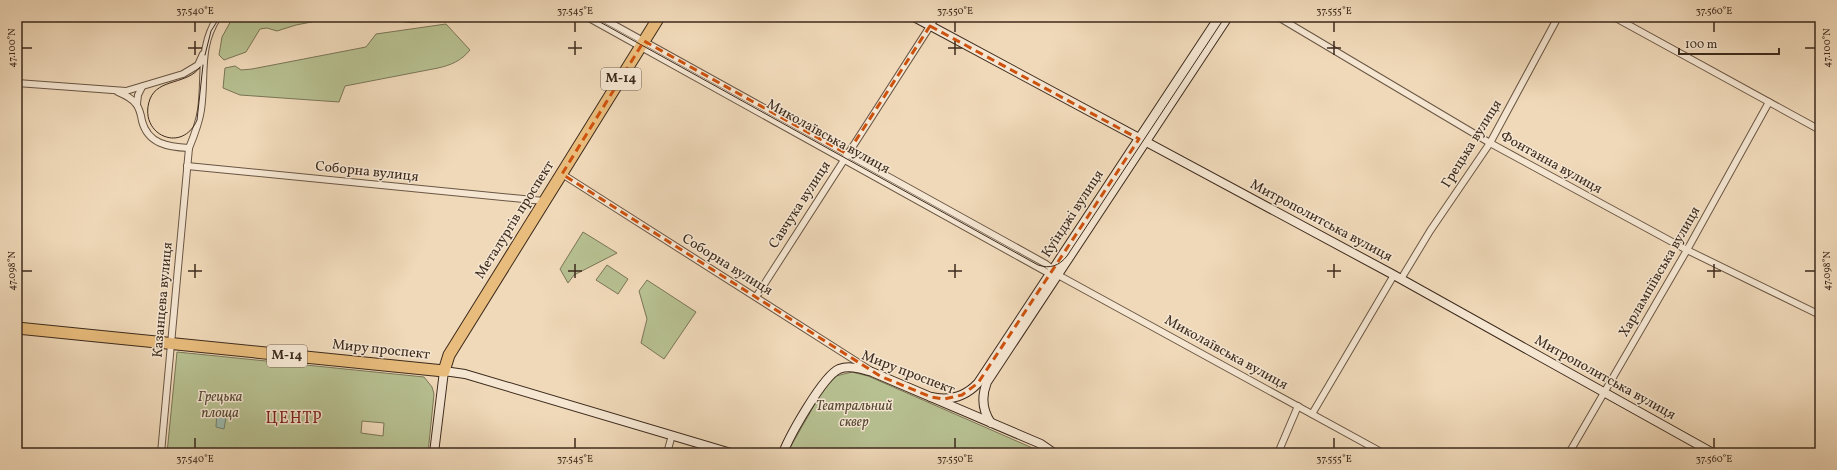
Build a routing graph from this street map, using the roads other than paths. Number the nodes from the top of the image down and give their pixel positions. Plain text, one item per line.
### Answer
1 (218, 17) edge
2 (587, 17) edge
3 (600, 17) edge
4 (659, 17) edge
5 (914, 17) edge
6 (936, 17) edge
7 (1219, 17) edge
8 (1228, 17) edge
9 (1278, 17) edge
10 (1558, 17) edge
11 (1614, 17) edge
12 (930, 26) junction
13 (642, 44) junction
14 (202, 66) junction
15 (17, 83) edge
16 (142, 87) junction
17 (117, 91) junction
18 (1769, 102) junction
19 (137, 104) junction
20 (1820, 130) edge
21 (1142, 140) junction
22 (1490, 143) junction
23 (189, 148) junction
24 (846, 157) junction
25 (187, 166) junction
26 (562, 174) junction
27 (544, 202) junction
28 (1687, 250) junction
29 (1054, 272) junction
30 (1398, 277) junction
31 (756, 297) junction
32 (1820, 315) edge
33 (17, 328) edge
34 (172, 344) junction
35 (444, 371) junction
36 (880, 376) junction
37 (1605, 393) junction
38 (931, 398) junction
39 (1298, 406) junction
40 (1312, 414) junction
41 (992, 423) junction
42 (672, 435) junction
43 (783, 452) edge
44 (161, 453) edge
45 (434, 453) edge
46 (668, 453) edge
47 (731, 453) edge
48 (1054, 453) edge
49 (1278, 453) edge
50 (1383, 453) edge
51 (1569, 453) edge
52 (1713, 453) edge

1 - 14 street, Казанцева вулиця
2 - 13 street, Миколаївська вулиця
3 - 13 street, Миколаївська вулиця
4 - 13 highway, Металургів проспект / М-14
5 - 12 main road, Митрополитська вулиця
6 - 12 street, Савчука вулиця
7 - 21 main road, Куїнджі вулиця
8 - 21 main road, Куїнджі вулиця
9 - 22 street, Фонтанна вулиця
10 - 22 street, Грецька вулиця
11 - 18 street
12 - 21 main road, Митрополитська вулиця
12 - 24 street, Савчука вулиця
13 - 24 street, Миколаївська вулиця
13 - 26 highway, Металургів проспект / М-14
14 - 16 street
14 - 23 street, Казанцева вулиця
15 - 17 street
16 - 17 street
16 - 19 street
17 - 19 street
18 - 20 street
18 - 28 street, Харлампіївська вулиця
19 - 23 street
21 - 29 main road, Куїнджі вулиця
21 - 30 main road, Митрополитська вулиця
22 - 28 street, Фонтанна вулиця
22 - 30 street, Грецька вулиця
23 - 25 street, Казанцева вулиця
24 - 29 street, Миколаївська вулиця
24 - 31 street, Савчука вулиця
25 - 27 street, Соборна вулиця
25 - 34 street, Казанцева вулиця
26 - 27 highway, Металургів проспект / М-14
26 - 31 street, Соборна вулиця
27 - 35 highway, Металургів проспект / М-14
28 - 32 street, Фонтанна вулиця
28 - 37 street, Харлампіївська вулиця
29 - 38 main road, Куїнджі вулиця
29 - 39 street, Миколаївська вулиця
29 - 41 main road, Куїнджі вулиця
30 - 37 main road, Митрополитська вулиця
30 - 40 street, Грецька вулиця
31 - 36 street, Соборна вулиця
33 - 34 highway, Миру проспект / М-14
34 - 35 highway, Миру проспект / М-14
34 - 44 street, Казанцева вулиця
35 - 42 main road, Миру проспект
35 - 45 main road, Металургів проспект
36 - 38 main road, Миру проспект
36 - 43 main road, Миру проспект
37 - 51 street, Харлампіївська вулиця
37 - 52 main road, Митрополитська вулиця
38 - 41 main road, Миру проспект
39 - 40 street, Миколаївська вулиця
39 - 49 street
40 - 50 street, Миколаївська вулиця
41 - 48 main road, Миру проспект
42 - 46 street
42 - 47 main road, Миру проспект

